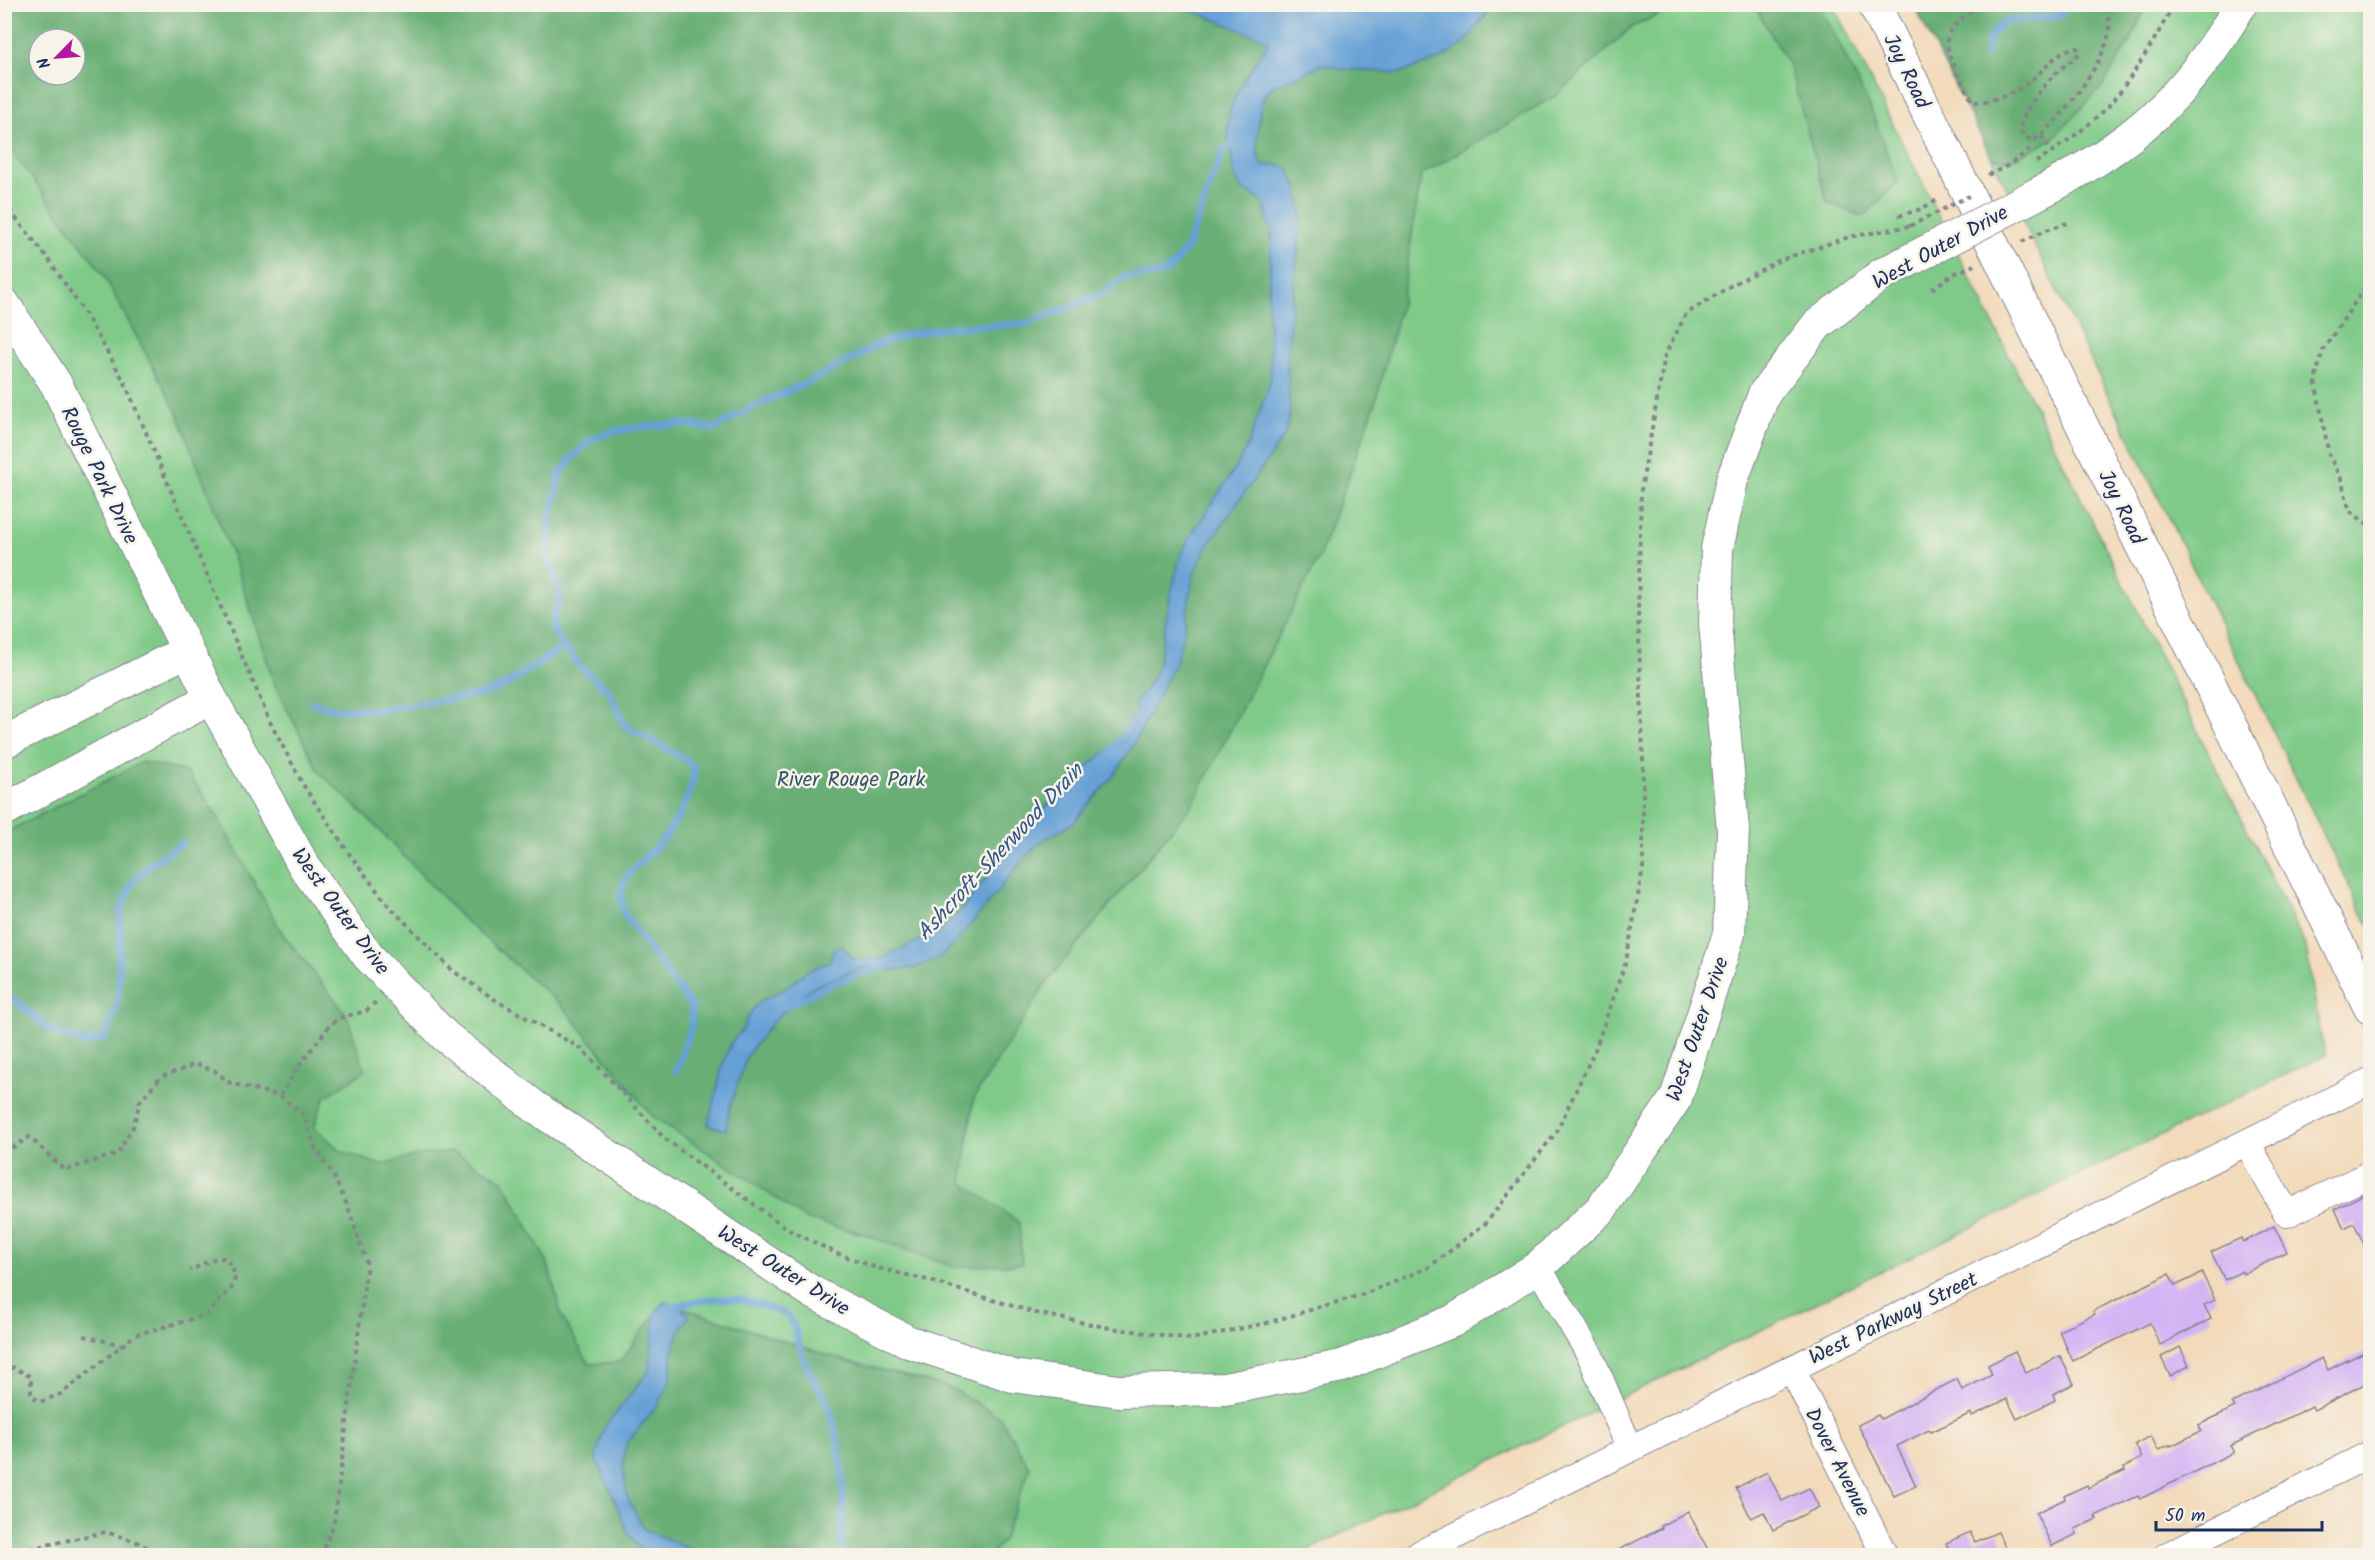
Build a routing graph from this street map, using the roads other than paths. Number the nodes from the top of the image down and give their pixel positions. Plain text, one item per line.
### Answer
1 (1874, 4) edge
2 (2241, 4) edge
3 (4, 304) edge
4 (187, 651) junction
5 (211, 698) junction
6 (4, 742) edge
7 (4, 810) edge
8 (2370, 1005) edge
9 (2370, 1081) edge
10 (2247, 1143) junction
11 (2370, 1174) edge
12 (1538, 1267) junction
13 (1791, 1369) junction
14 (1630, 1449) junction
15 (2370, 1454) edge
16 (1415, 1556) edge
17 (1885, 1556) edge
18 (2166, 1556) edge

1 - 8 main road, Joy Road
2 - 12 main road, West Outer Drive, bridge
3 - 4 main road, Rouge Park Drive
4 - 5 main road, West Outer Drive
4 - 6 main road
5 - 7 main road
5 - 12 main road, West Outer Drive
9 - 10 street, West Parkway Street
10 - 11 street
10 - 13 street, West Parkway Street
12 - 14 street
13 - 14 street, West Parkway Street
13 - 17 street, Dover Avenue
14 - 16 street, West Parkway Street
15 - 18 street

